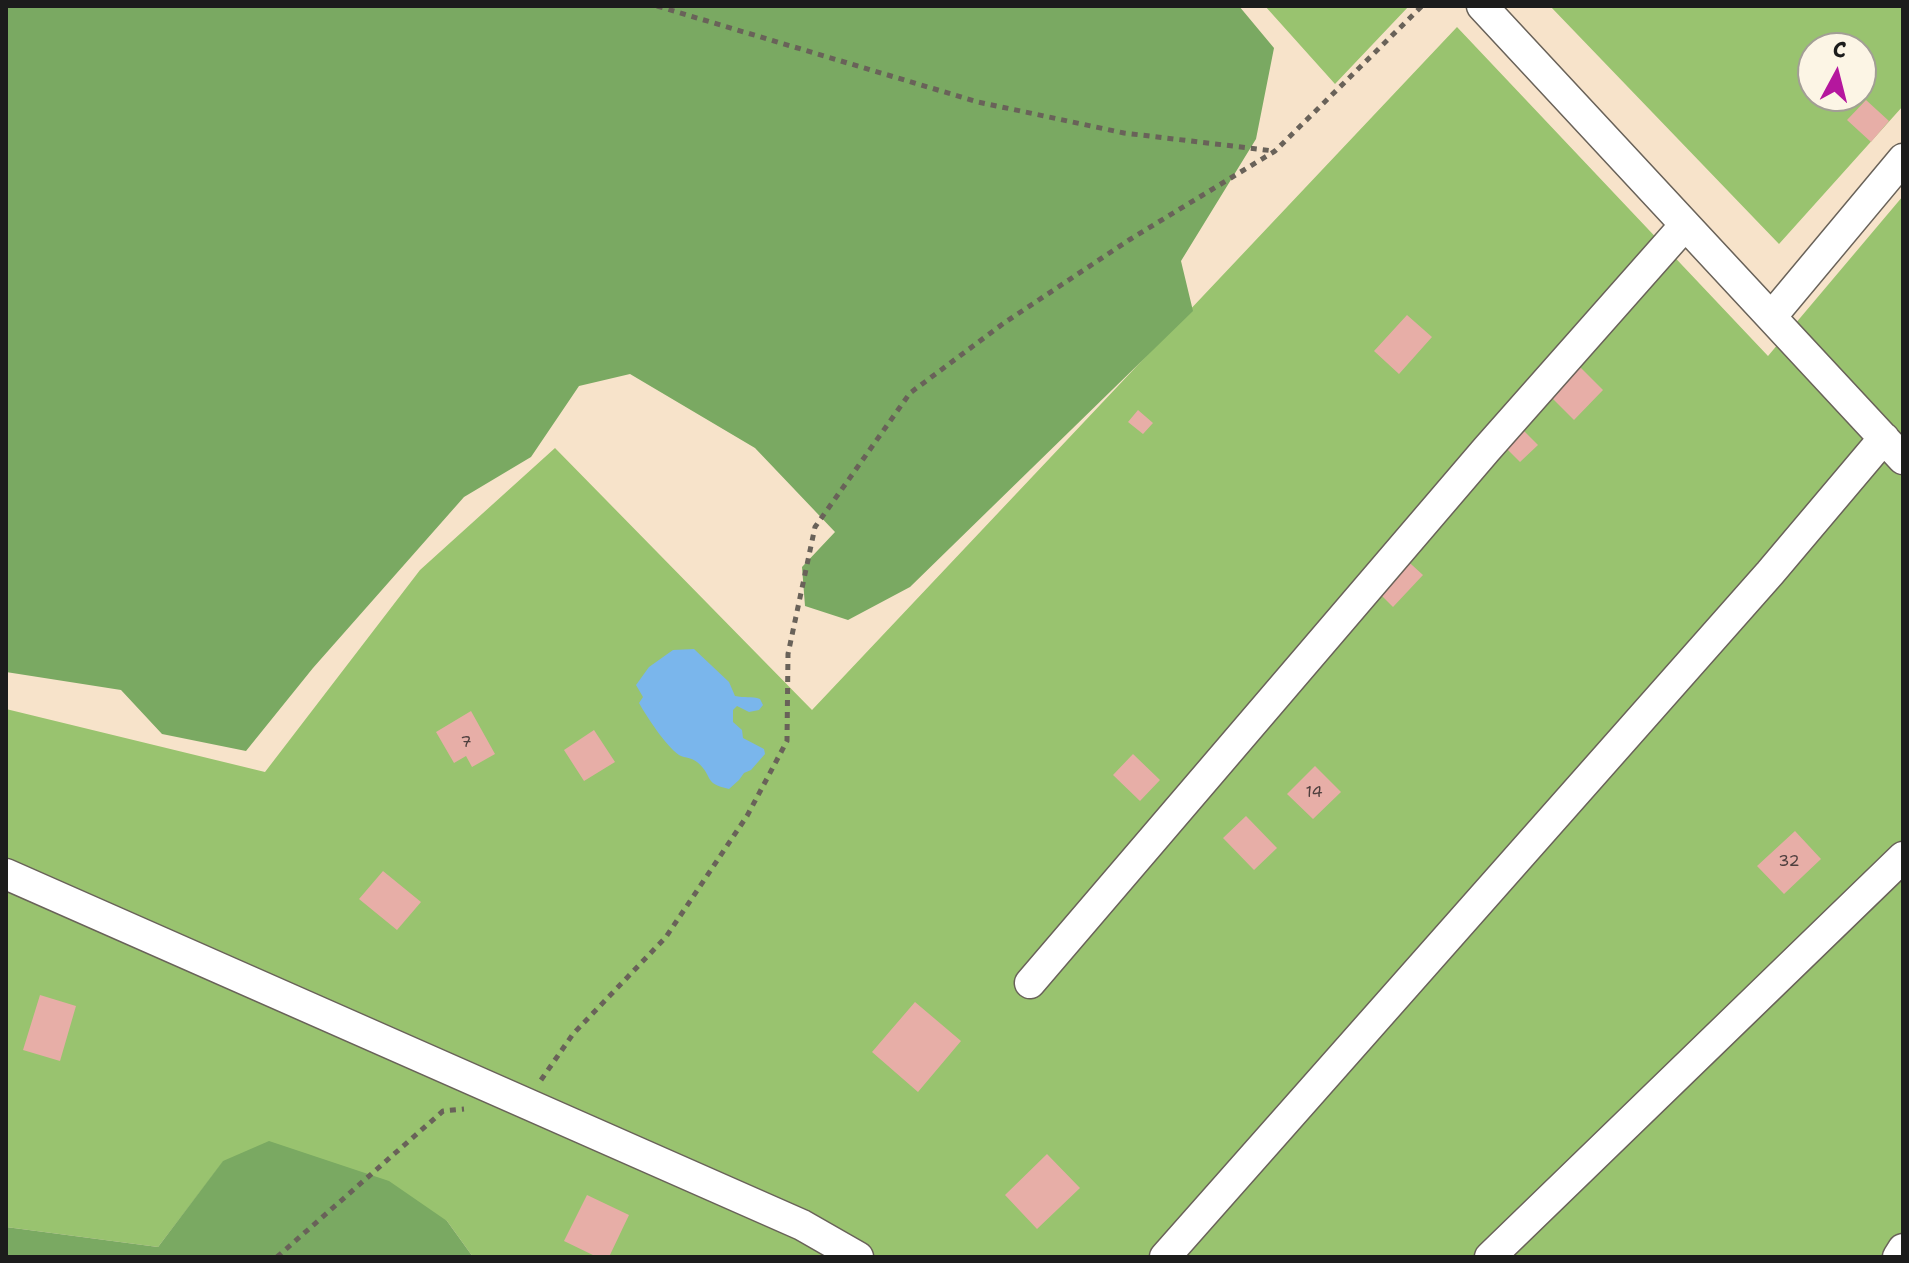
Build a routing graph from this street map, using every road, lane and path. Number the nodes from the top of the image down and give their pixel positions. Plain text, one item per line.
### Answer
1 (657, 6) edge
2 (1422, 6) edge
3 (1482, 6) edge
4 (1275, 151) junction
5 (1903, 159) edge
6 (1685, 225) junction
7 (1772, 316) junction
8 (1894, 449) edge
9 (1903, 857) edge
10 (6, 874) edge
11 (1030, 983) dead end
12 (526, 1103) junction
13 (470, 1109) dead end
14 (1903, 1249) edge
15 (277, 1257) edge
16 (858, 1257) edge
17 (1165, 1257) edge
18 (1490, 1257) edge
19 (1898, 1257) edge

1 - 4 path
2 - 4 path
3 - 6 street
4 - 12 path
5 - 7 street
6 - 7 street
6 - 11 street
7 - 8 street
8 - 17 street
9 - 18 street
10 - 12 street
12 - 16 street
13 - 15 path
14 - 19 street

